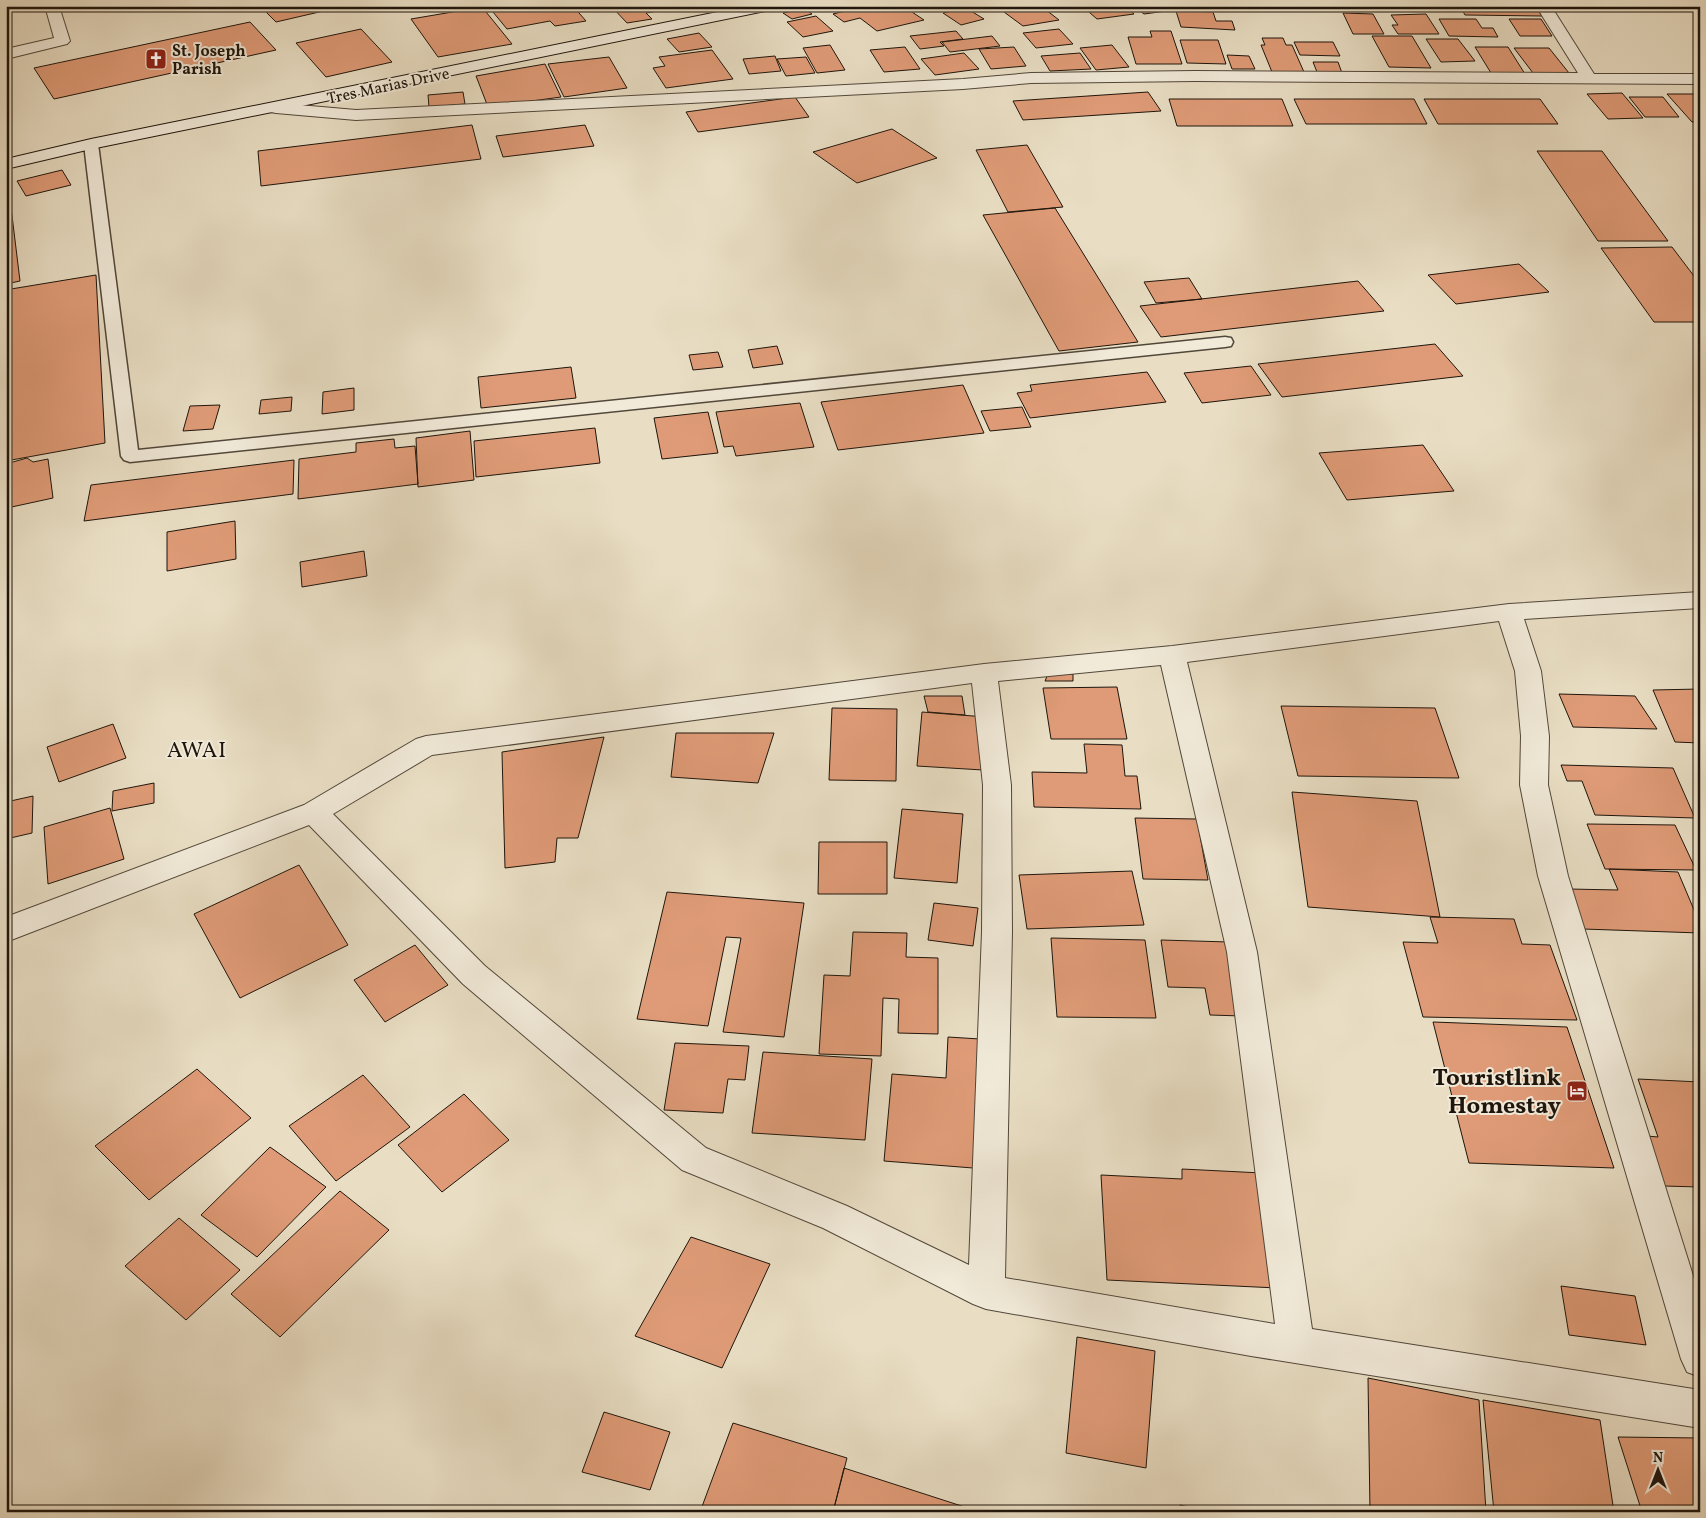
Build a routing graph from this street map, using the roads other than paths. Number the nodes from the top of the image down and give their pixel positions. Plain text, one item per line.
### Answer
1 (52, 6) edge
2 (770, 6) edge
3 (1543, 6) edge
4 (6, 54) edge
5 (1589, 78) junction
6 (1700, 79) edge
7 (276, 108) junction
8 (92, 144) junction
9 (6, 164) edge
10 (1225, 342) dead end
11 (1700, 600) edge
12 (1509, 612) junction
13 (1172, 655) junction
14 (984, 673) junction
15 (314, 812) junction
16 (6, 930) edge
17 (986, 1292) junction
18 (1296, 1345) junction
19 (1700, 1359) edge
20 (1700, 1409) edge

1 - 4 street
2 - 7 street, Tres Marias Drive
3 - 5 street
5 - 6 street
5 - 7 street
7 - 8 street, Tres Marias Drive
8 - 9 street, Tres Marias Drive
8 - 10 lane
11 - 12 street
12 - 13 street
12 - 19 street
13 - 14 street
13 - 18 street
14 - 15 street
14 - 17 street
15 - 16 street
15 - 17 street
17 - 18 street
18 - 20 street

